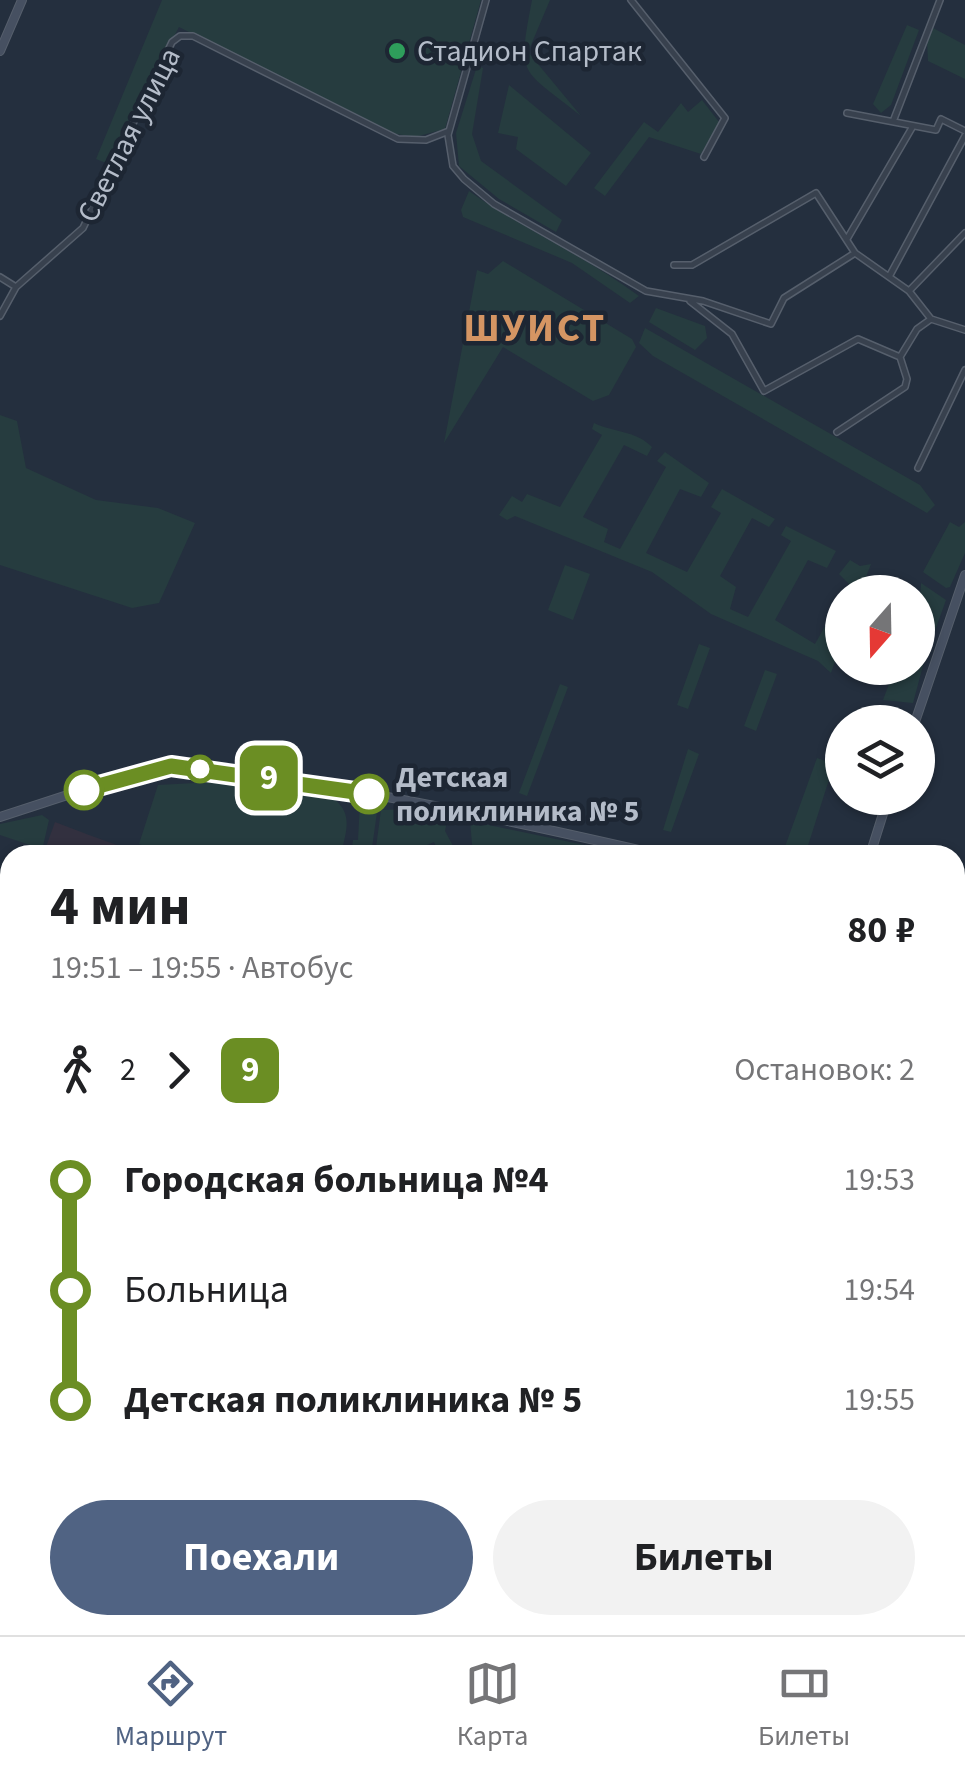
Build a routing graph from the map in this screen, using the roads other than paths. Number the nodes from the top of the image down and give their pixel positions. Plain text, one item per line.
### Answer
1 (22, 0) edge
2 (486, 0) edge
3 (631, 0) edge
4 (940, 0) edge
5 (0, 51) edge
6 (847, 113) dead end
7 (894, 118) junction
8 (913, 126) junction
9 (449, 132) junction
10 (965, 133) edge
11 (704, 158) dead end
12 (965, 232) edge
13 (847, 238) junction
14 (855, 253) junction
15 (674, 265) dead end
16 (0, 276) edge
17 (890, 276) junction
18 (16, 287) junction
19 (908, 290) junction
20 (688, 300) junction
21 (0, 316) edge
22 (931, 319) junction
23 (965, 330) edge
24 (900, 356) junction
25 (965, 370) edge
26 (837, 432) dead end
27 (918, 468) dead end
28 (965, 574) edge
29 (921, 705) edge
30 (883, 815) edge
31 (0, 817) edge
32 (621, 845) edge
33 (873, 845) edge

1 - 5 street
2 - 9 street
3 - 11 street
4 - 7 street
6 - 7 street
7 - 8 street
8 - 10 street
8 - 13 street
9 - 18 street, Светлая улица
9 - 20 street
10 - 17 street
12 - 19 street
13 - 14 street
13 - 15 street
14 - 17 street
14 - 20 street
16 - 18 street
17 - 19 street
18 - 21 street, Светлая улица
19 - 22 street
20 - 24 street
22 - 23 street
22 - 24 street
24 - 26 street
25 - 27 street
28 - 29 street
30 - 33 street
31 - 32 street

